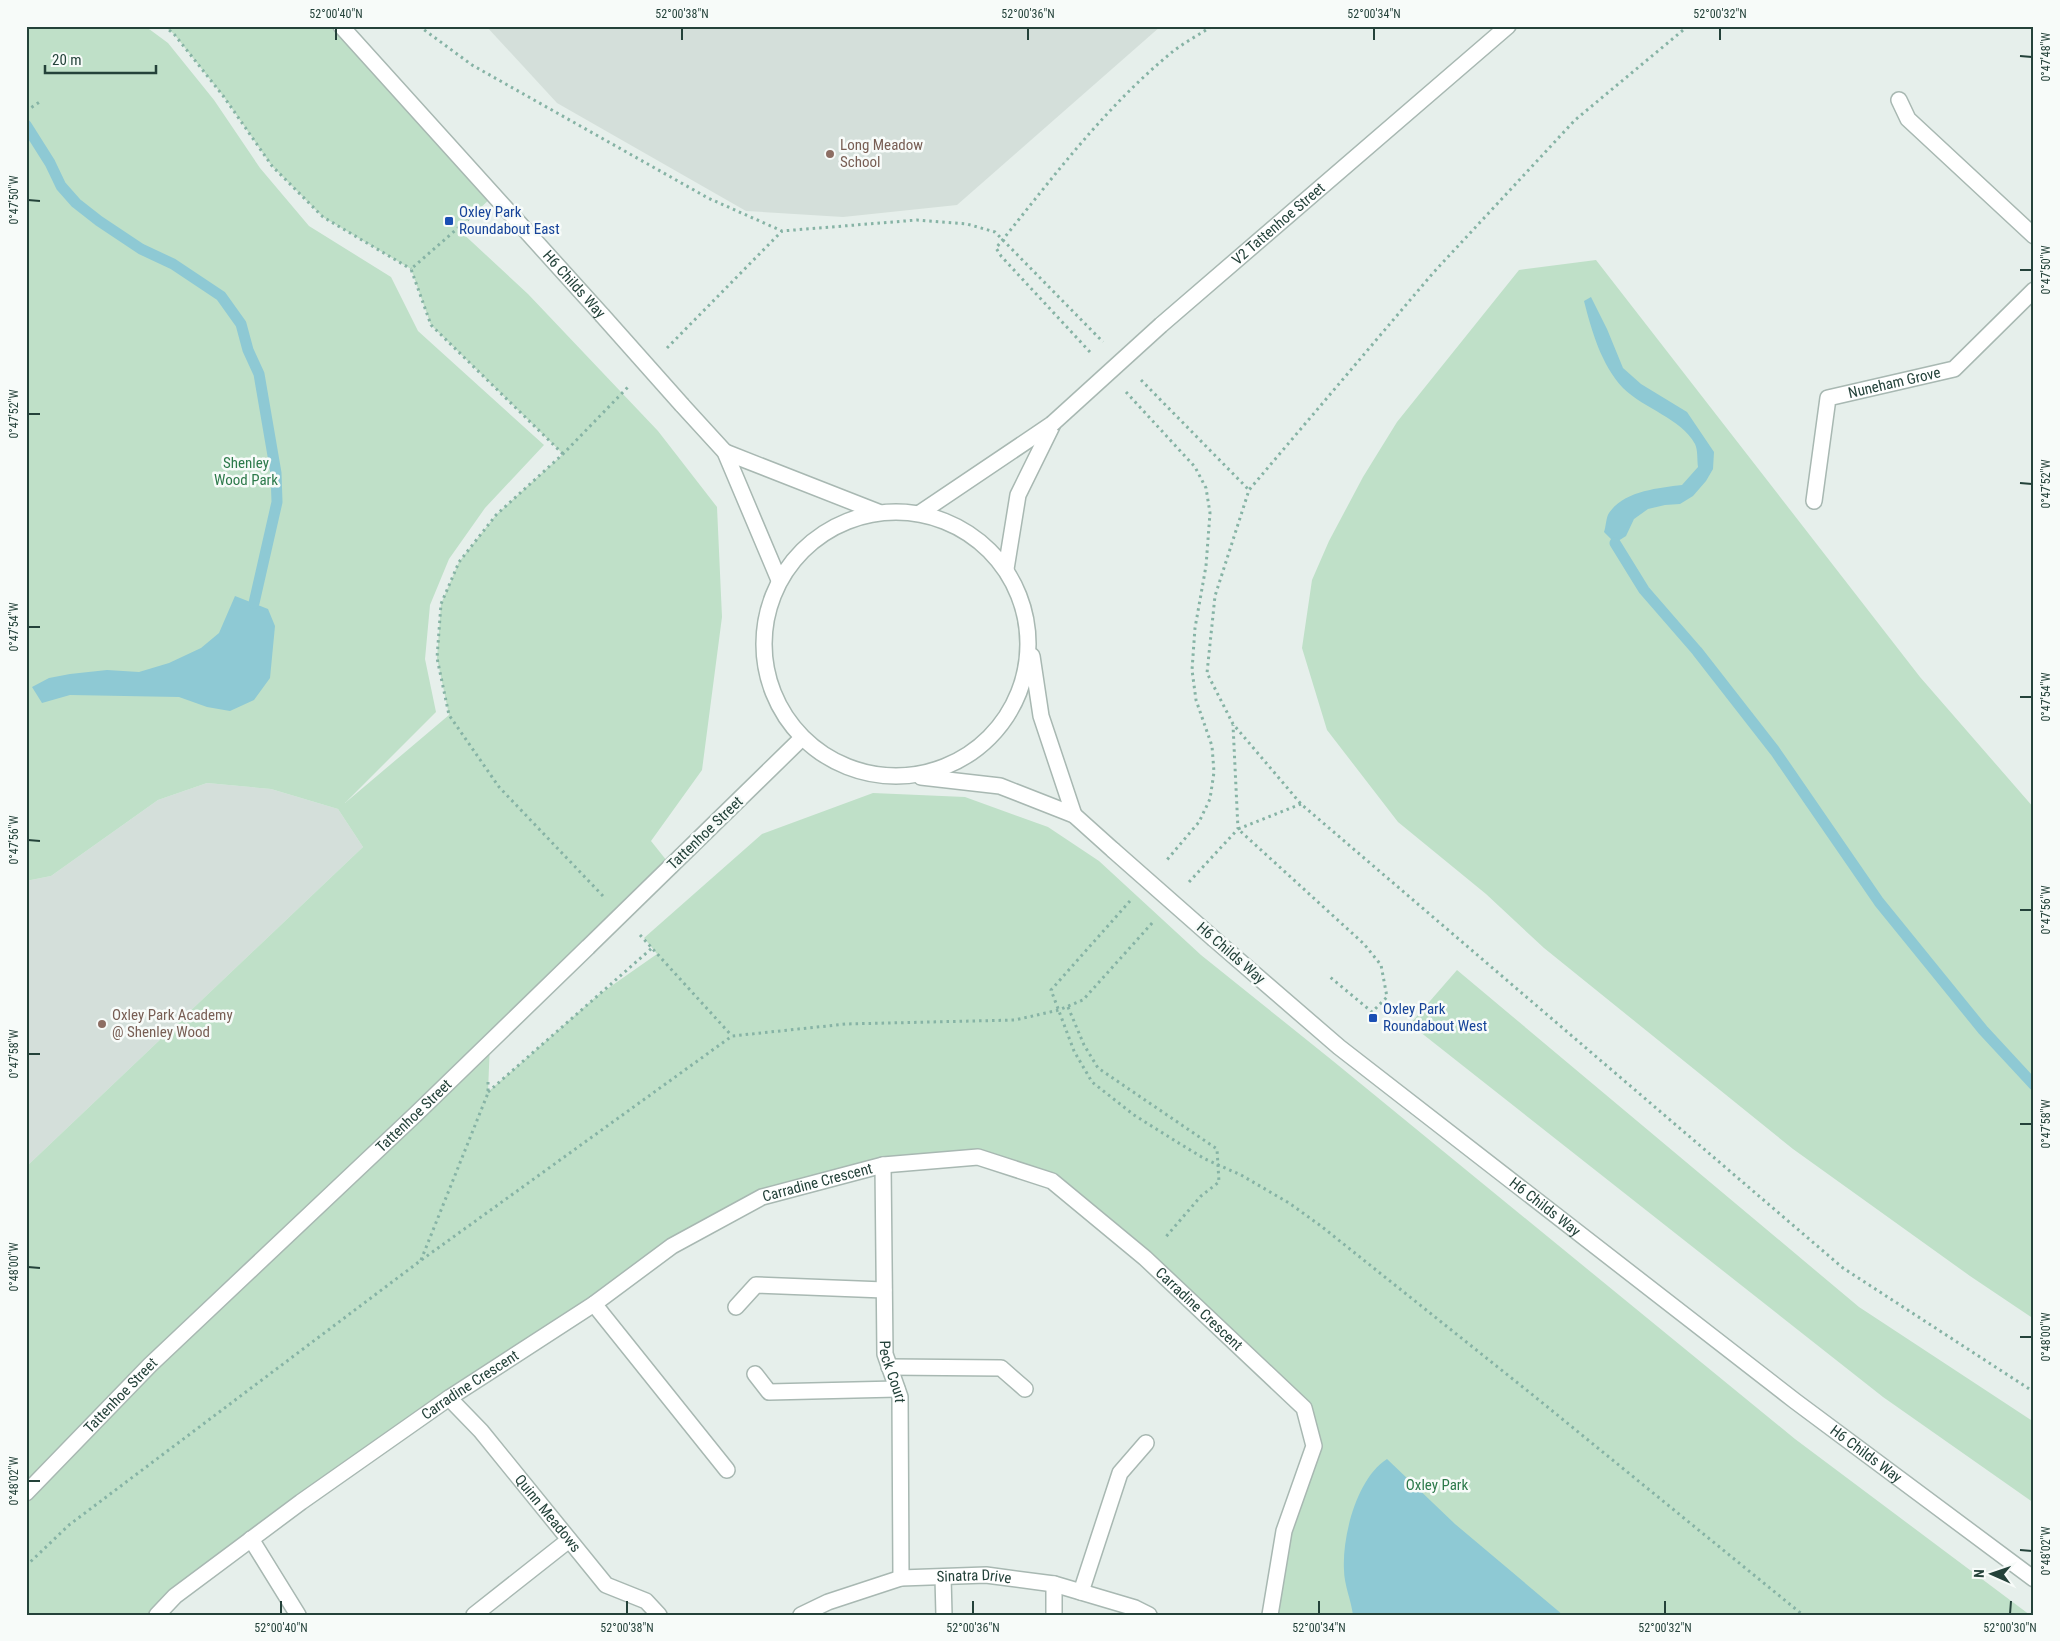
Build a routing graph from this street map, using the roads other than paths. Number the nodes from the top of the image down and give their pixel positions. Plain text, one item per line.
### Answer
1 (341, 26) edge
2 (1508, 26) edge
3 (1898, 100) dead end
4 (2034, 236) edge
5 (2034, 290) edge
6 (1052, 424) junction
7 (725, 452) junction
8 (1814, 501) dead end
9 (878, 512) junction
10 (920, 513) junction
11 (1006, 569) junction
12 (779, 580) junction
13 (1027, 627) junction
14 (802, 738) junction
15 (912, 776) junction
16 (1074, 815) junction
17 (883, 1166) junction
18 (884, 1290) junction
19 (594, 1304) junction
20 (736, 1307) dead end
21 (889, 1367) junction
22 (755, 1374) dead end
23 (897, 1389) junction
24 (1025, 1389) dead end
25 (449, 1398) junction
26 (1146, 1443) dead end
27 (727, 1470) dead end
28 (26, 1493) edge
29 (251, 1540) junction
30 (569, 1540) junction
31 (943, 1577) junction
32 (900, 1578) junction
33 (2034, 1579) edge
34 (1054, 1584) junction
35 (1081, 1592) junction
36 (828, 1608) edge
37 (157, 1615) edge
38 (298, 1615) edge
39 (474, 1615) edge
40 (659, 1615) edge
41 (801, 1615) edge
42 (944, 1615) edge
43 (1054, 1615) edge
44 (1149, 1615) edge
45 (1270, 1615) edge

1 - 7 street, H6 Childs Way, bridge
2 - 6 street, V2 Tattenhoe Street, bridge
3 - 4 street
5 - 8 street, Nuneham Grove
6 - 10 street, V2 Tattenhoe Street
6 - 11 street, V2 Tattenhoe Street
7 - 9 street, H6 Childs Way
7 - 12 street, H6 Childs Way
9 - 10 street
9 - 12 street
10 - 11 street
11 - 13 street
12 - 14 street
13 - 15 street
13 - 16 street, H6 Childs Way
14 - 15 street
14 - 28 street, Tattenhoe Street, bridge
15 - 16 street, H6 Childs Way
16 - 33 street, H6 Childs Way, bridge
17 - 18 street, Peck Court
17 - 19 street, Carradine Crescent
17 - 45 street, Carradine Crescent
18 - 20 street
18 - 21 street, Peck Court
19 - 25 street, Carradine Crescent
19 - 27 street
21 - 23 street, Peck Court
21 - 24 street
22 - 23 street
23 - 32 street, Peck Court
25 - 29 street, Carradine Crescent
25 - 30 street, Quinn Meadows
26 - 35 street
29 - 37 street, Carradine Crescent
29 - 38 street
30 - 39 street
30 - 40 street, Quinn Meadows
31 - 32 street, Sinatra Drive
31 - 34 street, Sinatra Drive
31 - 42 street
32 - 36 street, Sinatra Drive
34 - 35 street, Sinatra Drive
34 - 43 street
35 - 44 street, Sinatra Drive
36 - 41 street, Sinatra Drive

